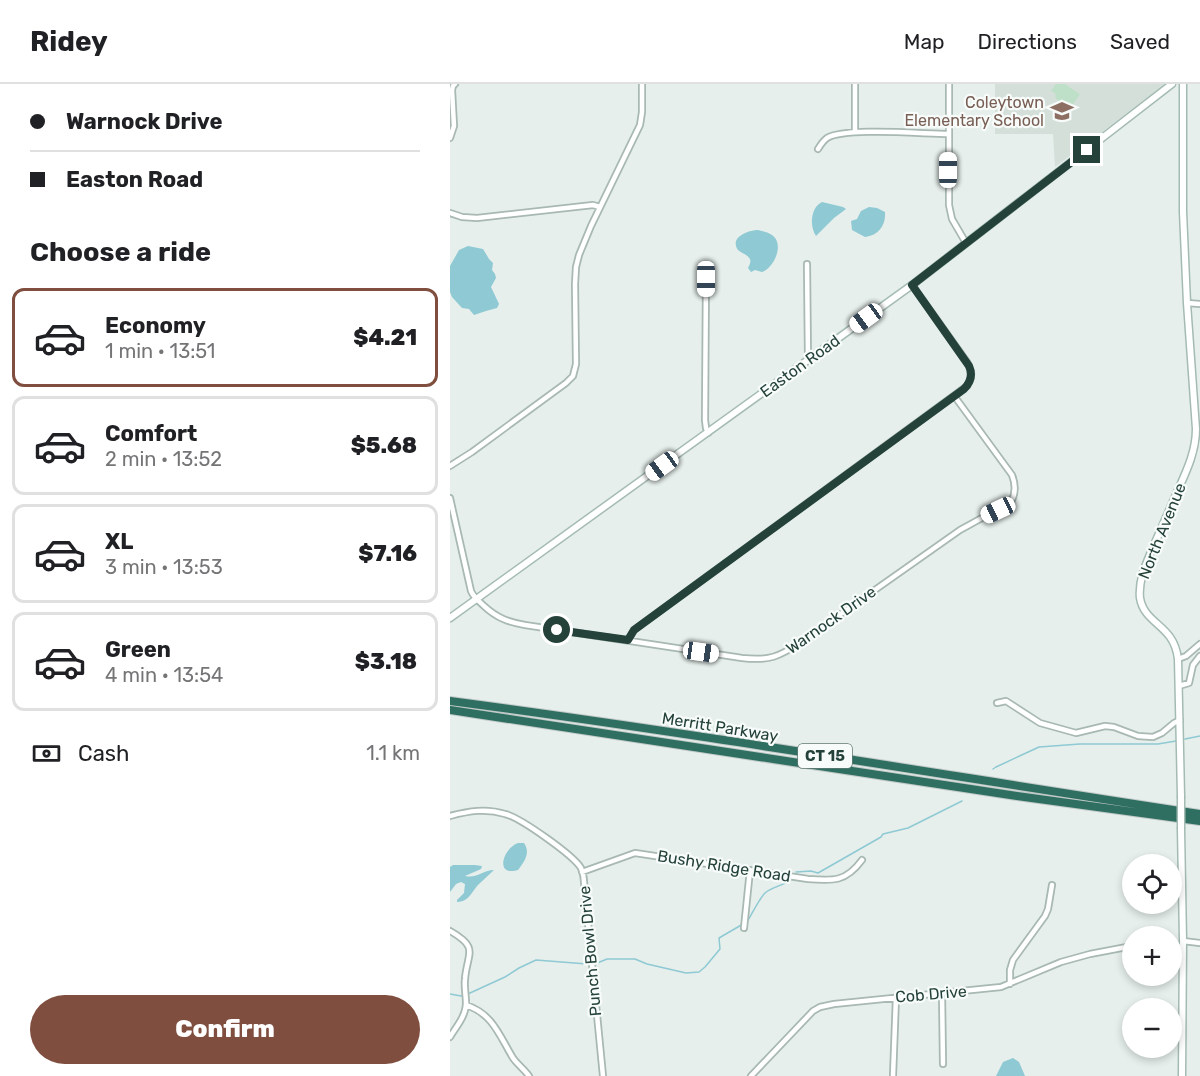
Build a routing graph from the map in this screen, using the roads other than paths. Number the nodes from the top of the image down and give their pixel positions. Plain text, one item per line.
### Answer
1 (455, 84) edge
2 (642, 84) edge
3 (855, 84) edge
4 (949, 84) edge
5 (1172, 84) edge
6 (1183, 84) edge
7 (855, 132) junction
8 (948, 134) junction
9 (450, 138) edge
10 (818, 149) dead end
11 (600, 207) junction
12 (450, 213) edge
13 (966, 243) junction
14 (807, 264) dead end
15 (706, 277) dead end
16 (912, 285) junction
17 (1187, 303) junction
18 (1200, 304) edge
19 (808, 360) junction
20 (955, 397) junction
21 (708, 433) junction
22 (450, 466) edge
23 (450, 498) edge
24 (477, 599) junction
25 (450, 618) edge
26 (628, 640) junction
27 (1200, 644) edge
28 (1200, 656) edge
29 (1178, 659) junction
30 (1179, 686) junction
31 (450, 701) edge
32 (997, 703) dead end
33 (450, 710) edge
34 (1180, 720) junction
35 (1200, 814) edge
36 (450, 816) edge
37 (1200, 821) edge
38 (862, 860) dead end
39 (750, 870) junction
40 (582, 872) junction
41 (1052, 885) dead end
42 (744, 928) dead end
43 (450, 932) edge
44 (1183, 940) junction
45 (1200, 943) edge
46 (1122, 948) edge
47 (1183, 950) joint
48 (1010, 984) junction
49 (942, 993) junction
50 (896, 997) junction
51 (466, 1003) junction
52 (450, 1037) edge
53 (943, 1064) dead end
54 (529, 1076) edge
55 (603, 1076) edge
56 (751, 1076) edge
57 (893, 1076) edge
58 (1182, 1076) edge

1 - 9 street
2 - 11 street
3 - 7 street
4 - 8 street
5 - 13 street, Easton Road
6 - 17 street, North Avenue
7 - 8 street
7 - 10 street
8 - 13 street
11 - 12 street
11 - 22 street
13 - 16 street, Easton Road
14 - 19 street
15 - 21 street
16 - 19 street, Easton Road
16 - 20 street
17 - 18 street
17 - 29 street, North Avenue
19 - 21 street, Easton Road
20 - 26 street
20 - 26 street, Warnock Drive
21 - 24 street, Easton Road
23 - 24 street
24 - 25 street, Easton Road
24 - 26 street, Warnock Drive
27 - 29 street
28 - 30 street
29 - 30 street, North Avenue
30 - 34 street, North Avenue
31 - 35 highway, Merritt Parkway / CT 15
32 - 34 street
33 - 37 highway, Merritt Parkway / CT 15
34 - 44 street, North Avenue, bridge
36 - 40 street, Punch Bowl Drive
38 - 39 street, Bushy Ridge Road
39 - 40 street, Bushy Ridge Road
39 - 42 street
40 - 55 street, Punch Bowl Drive
41 - 48 street
43 - 51 street
44 - 45 street
44 - 47 street, North Avenue
46 - 48 street, Cob Drive
47 - 58 street, North Avenue
48 - 49 street, Cob Drive
49 - 50 street, Cob Drive
49 - 53 street
50 - 56 street, Cob Drive
50 - 57 street
51 - 52 street
51 - 54 street

